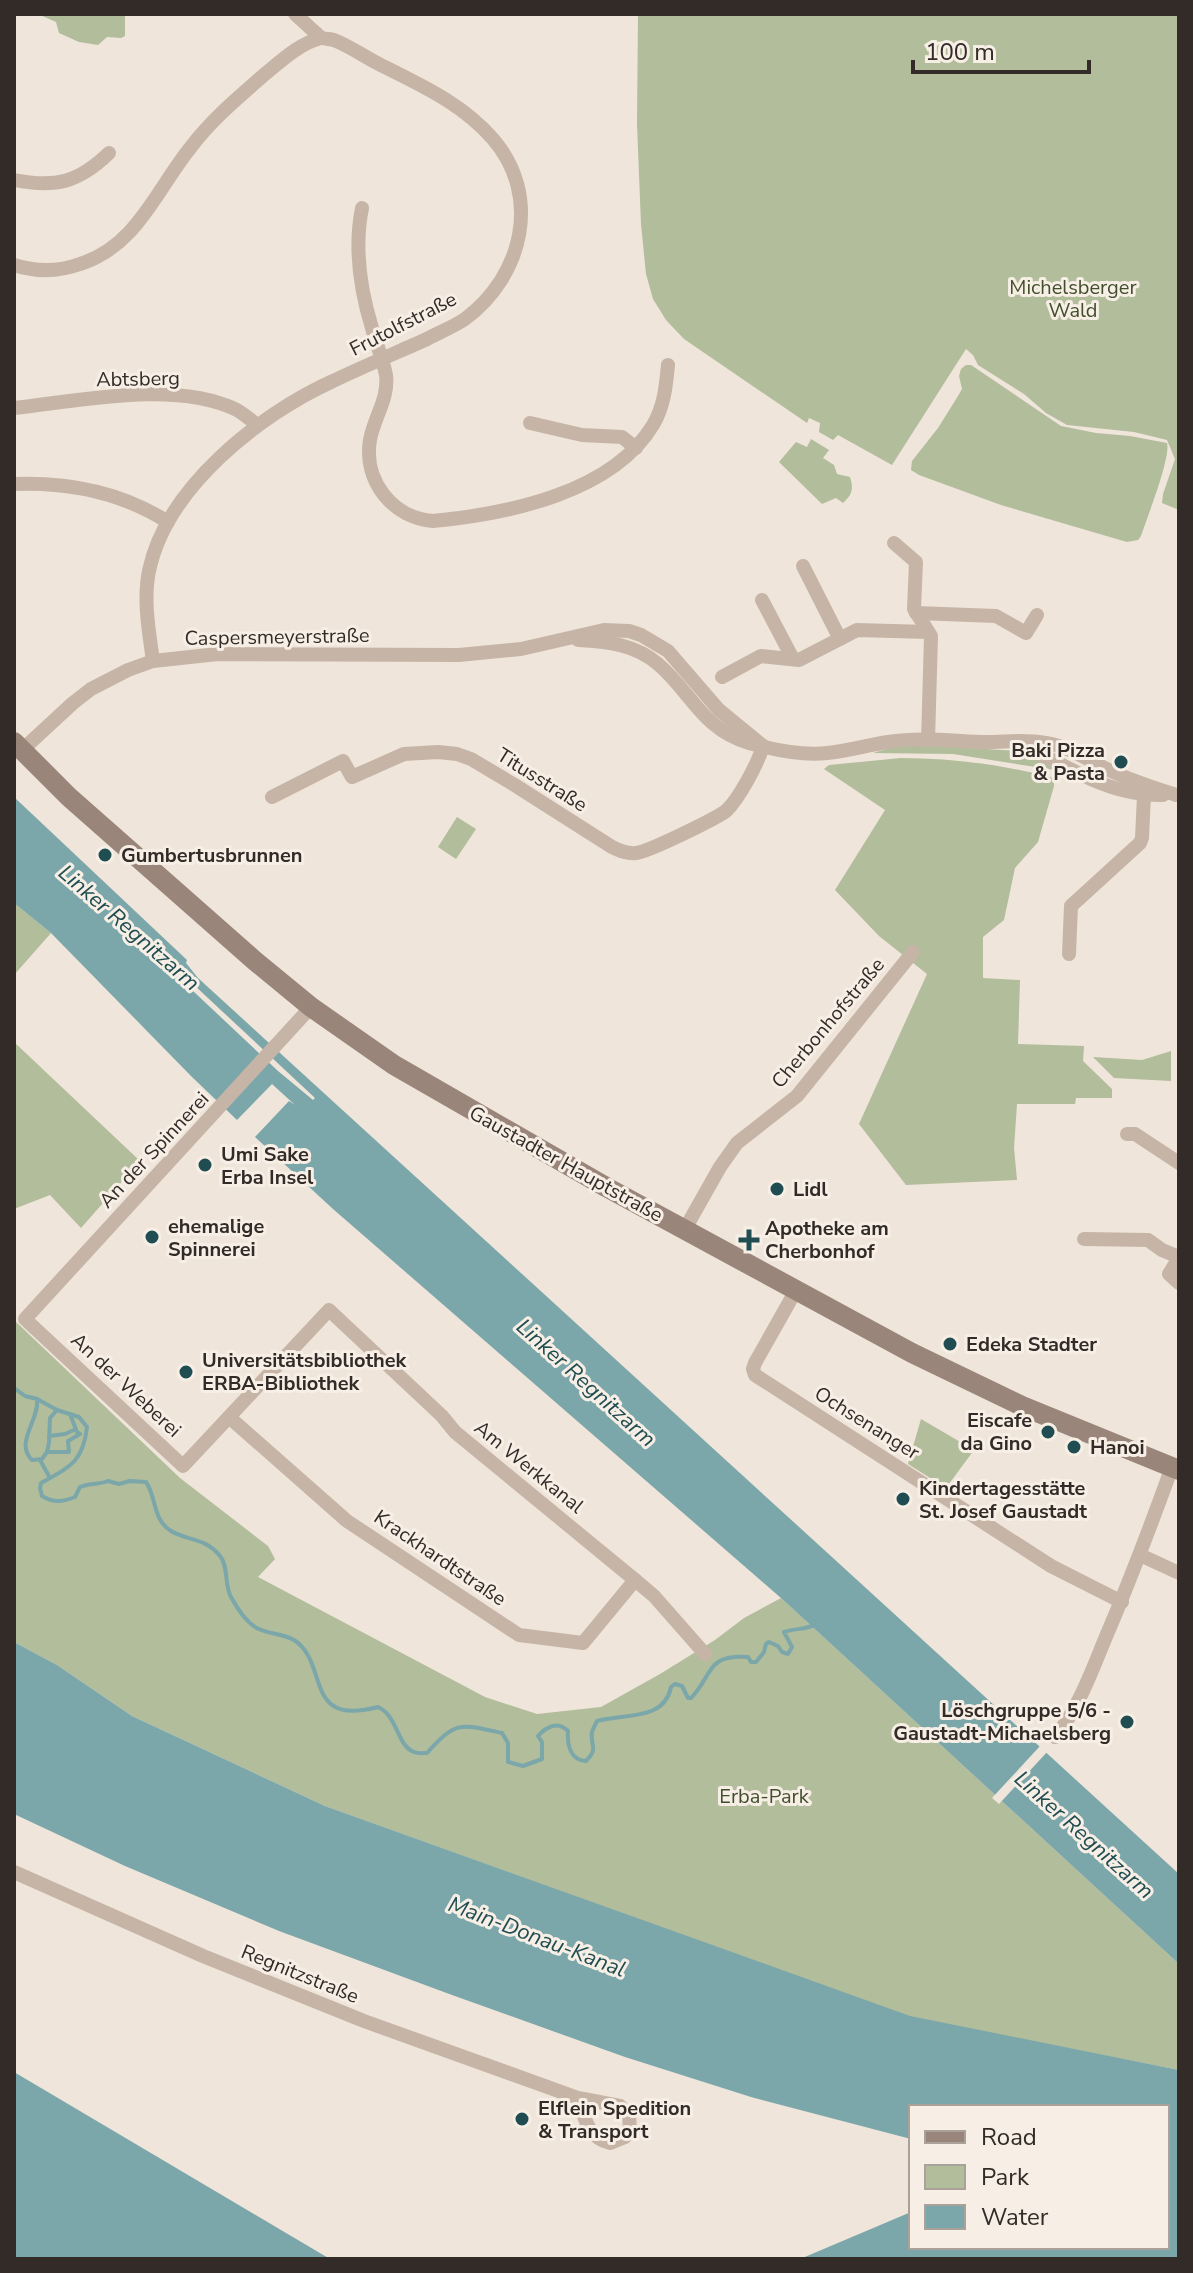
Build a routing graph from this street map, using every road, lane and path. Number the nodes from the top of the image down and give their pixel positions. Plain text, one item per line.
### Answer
1 (295, 14) edge
2 (321, 38) junction
3 (109, 153) dead end
4 (14, 180) edge
5 (362, 208) dead end
6 (14, 265) edge
7 (382, 360) junction
8 (668, 365) dead end
9 (14, 408) edge
10 (530, 423) dead end
11 (257, 425) junction
12 (636, 448) junction
13 (14, 484) edge
14 (168, 522) junction
15 (894, 543) dead end
16 (803, 566) dead end
17 (762, 600) dead end
18 (916, 613) junction
19 (1037, 615) dead end
20 (928, 632) junction
21 (840, 639) junction
22 (793, 659) junction
23 (153, 661) junction
24 (722, 677) dead end
25 (928, 741) junction
26 (996, 742) junction
27 (763, 746) junction
28 (16, 750) edge
29 (1144, 795) junction
30 (1178, 795) edge
31 (272, 797) dead end
32 (913, 952) dead end
33 (1069, 954) dead end
34 (311, 1007) junction
35 (1127, 1134) dead end
36 (1179, 1163) edge
37 (685, 1229) junction
38 (1084, 1239) dead end
39 (1179, 1257) edge
40 (1179, 1283) edge
41 (795, 1292) junction
42 (329, 1310) joint
43 (25, 1319) joint
44 (229, 1417) junction
45 (1176, 1469) edge
46 (1140, 1555) junction
47 (1179, 1573) edge
48 (635, 1580) junction
49 (1122, 1602) junction
50 (705, 1654) dead end
51 (1055, 1737) dead end
52 (14, 1872) edge
53 (578, 2098) dead end

1 - 2 street, Frutolfstraße
2 - 6 street
2 - 7 street, Frutolfstraße
3 - 4 street
5 - 7 street
7 - 11 street, Frutolfstraße
7 - 12 street
8 - 12 street
9 - 11 street, Abtsberg
10 - 12 street
11 - 14 street, Frutolfstraße
13 - 14 street
14 - 23 street, Frutolfstraße
15 - 18 street
16 - 21 street
17 - 22 street
18 - 19 street
18 - 20 street
20 - 21 street
20 - 25 street
21 - 22 street
22 - 24 street
23 - 27 street, Caspersmeyerstraße
23 - 28 street, Caspersmeyerstraße
25 - 26 street, Caspersmeyerstraße
25 - 27 street, Caspersmeyerstraße
26 - 29 street, Caspersmeyerstraße
26 - 30 street, Caspersmeyerstraße
27 - 31 street, Titusstraße
28 - 34 street, Gaustadter Hauptstraße
29 - 30 street, Caspersmeyerstraße
29 - 33 street
32 - 37 street, Cherbonhofstraße
34 - 37 street, Gaustadter Hauptstraße
34 - 43 street, An der Spinnerei
35 - 36 street
37 - 41 street, Gaustadter Hauptstraße
38 - 39 street
39 - 40 street
41 - 45 street, Gaustadter Hauptstraße
41 - 49 street, Ochsenanger
42 - 44 street, An der Weberei
42 - 48 street, Am Werkkanal
43 - 44 street, An der Weberei
44 - 48 street, Krackhardtstraße
45 - 46 street
46 - 47 street
46 - 49 street
48 - 50 street, Am Werkkanal
49 - 51 street
52 - 53 street, Regnitzstraße

